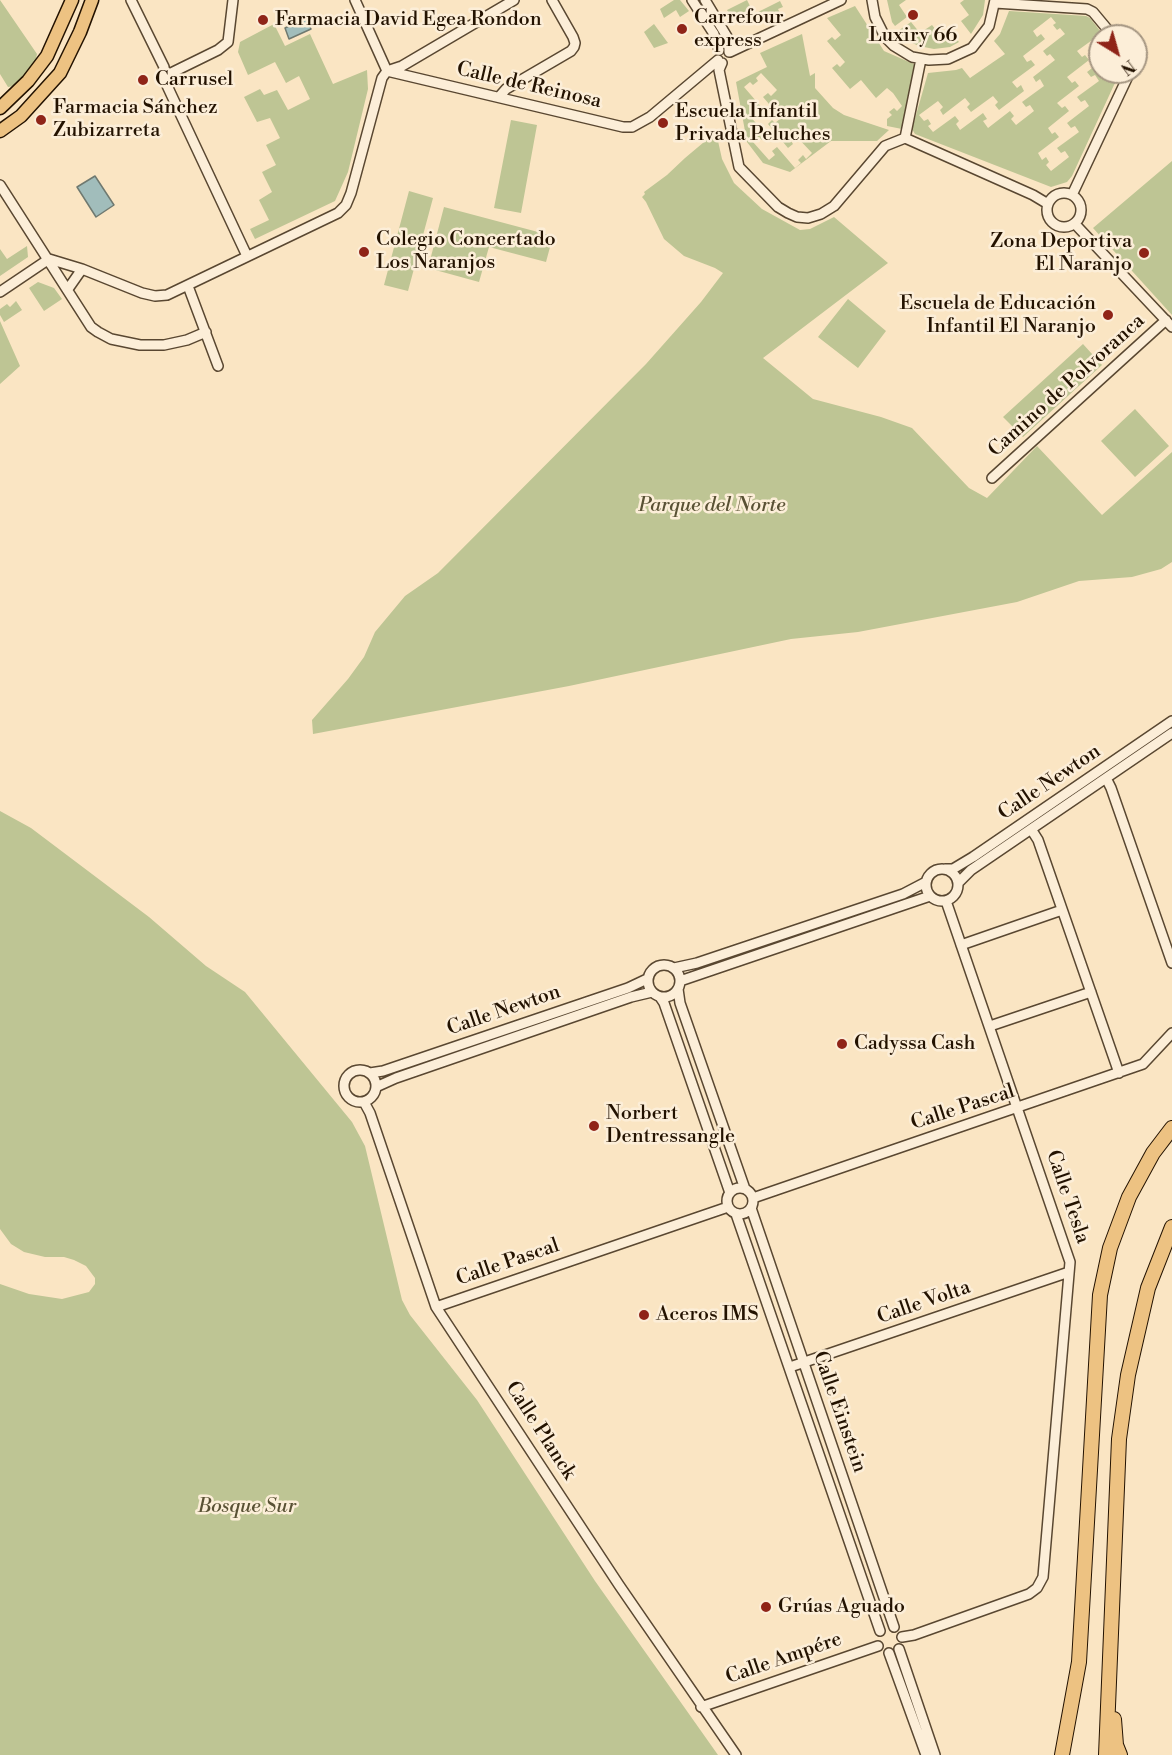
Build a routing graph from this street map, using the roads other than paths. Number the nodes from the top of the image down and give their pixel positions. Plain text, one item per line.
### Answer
1 (72, 0) edge
2 (92, 0) edge
3 (131, 0) edge
4 (233, 0) edge
5 (355, 0) edge
6 (514, 0) edge
7 (552, 0) edge
8 (692, 0) edge
9 (705, 0) edge
10 (841, 0) edge
11 (867, 0) edge
12 (872, 0) edge
13 (995, 1) edge
14 (875, 17) junction
15 (1103, 24) edge
16 (724, 55) junction
17 (921, 59) junction
18 (387, 70) junction
19 (163, 77) junction
20 (1124, 84) edge
21 (500, 97) junction
22 (0, 108) edge
23 (0, 131) edge
24 (905, 138) junction
25 (0, 185) edge
26 (1072, 195) junction
27 (1048, 204) junction
28 (1075, 224) junction
29 (247, 256) junction
30 (49, 259) junction
31 (82, 269) junction
32 (188, 286) junction
33 (68, 289) junction
34 (0, 292) edge
35 (1169, 324) edge
36 (206, 332) junction
37 (218, 366) dead end
38 (992, 478) dead end
39 (1172, 721) edge
40 (1172, 733) edge
41 (1106, 778) junction
42 (1031, 830) junction
43 (946, 870) junction
44 (926, 882) junction
45 (958, 884) junction
46 (930, 896) junction
47 (946, 901) junction
48 (1062, 910) junction
49 (961, 945) junction
50 (1172, 963) edge
51 (674, 968) junction
52 (648, 979) junction
53 (679, 985) junction
54 (1091, 992) junction
55 (656, 994) junction
56 (990, 1026) junction
57 (1172, 1033) edge
58 (370, 1073) junction
59 (1119, 1073) junction
60 (376, 1087) junction
61 (364, 1102) junction
62 (1017, 1107) junction
63 (1172, 1128) edge
64 (744, 1189) junction
65 (730, 1193) junction
66 (752, 1203) junction
67 (728, 1207) junction
68 (736, 1214) junction
69 (1172, 1227) edge
70 (1172, 1250) edge
71 (1069, 1272) junction
72 (436, 1307) junction
73 (1131, 1362) junction
74 (803, 1363) junction
75 (790, 1367) junction
76 (894, 1627) junction
77 (880, 1631) junction
78 (902, 1637) junction
79 (878, 1646) junction
80 (898, 1649) junction
81 (889, 1653) junction
82 (1108, 1678) junction
83 (701, 1707) junction
84 (1068, 1715) junction
85 (736, 1755) edge
86 (926, 1755) edge
87 (935, 1755) edge
88 (1055, 1755) edge
89 (1062, 1755) edge
90 (1106, 1755) edge
91 (1120, 1755) edge

1 - 22 main road
2 - 23 main road
3 - 19 street
4 - 19 street
5 - 18 street
6 - 18 street
7 - 21 street
8 - 16 street
9 - 16 street
10 - 16 street
11 - 14 street
12 - 14 street
13 - 15 street
13 - 17 street
14 - 17 street
16 - 21 street, Calle de Reinosa
16 - 24 street
17 - 24 street
18 - 21 street, Calle de Reinosa
18 - 29 street
19 - 29 street
20 - 26 street
24 - 27 street
25 - 30 street
26 - 27 street
26 - 28 street
27 - 28 street
28 - 35 street, Camino de Polvoranca
29 - 32 street
30 - 31 street
30 - 33 street
30 - 34 street
31 - 32 street
31 - 33 street
32 - 36 street
33 - 36 street
35 - 38 street, Camino de Polvoranca
36 - 37 street
39 - 43 street, Calle Newton
40 - 41 street, Calle Newton
41 - 42 street, Calle Newton
41 - 50 street
42 - 45 street, Calle Newton
42 - 48 street
43 - 44 street
43 - 45 street
44 - 46 street
44 - 51 street
45 - 47 street
46 - 47 street
46 - 53 street
47 - 49 street, Calle Tesla
48 - 49 street
48 - 54 street
49 - 56 street, Calle Tesla
51 - 52 street
51 - 53 street
52 - 55 street
52 - 58 street, Calle Newton
53 - 55 street
53 - 64 street
54 - 56 street
54 - 59 street
55 - 60 street, Calle Newton
55 - 65 street
56 - 62 street, Calle Tesla
57 - 59 street, Calle Pascal
58 - 60 street
58 - 61 street
59 - 62 street, Calle Pascal
60 - 61 street
61 - 72 street, Calle Planck
62 - 66 street, Calle Pascal
62 - 71 street, Calle Tesla
63 - 84 highway
64 - 65 street
64 - 66 street
65 - 67 street
66 - 68 street
66 - 74 street, Calle Einstein
67 - 68 street
67 - 72 street, Calle Pascal
68 - 75 street, Calle Einstein
69 - 73 highway
70 - 73 highway
71 - 74 street, Calle Volta
71 - 78 street, Calle Tesla
72 - 83 street, Calle Planck
73 - 82 highway
74 - 75 street, Calle Volta
74 - 76 street, Calle Einstein
75 - 77 street, Calle Einstein
76 - 77 street
76 - 78 street
77 - 79 street
78 - 80 street
79 - 81 street
79 - 83 street, Calle Ampére
80 - 81 street
80 - 87 street
81 - 86 street
82 - 90 highway
82 - 91 highway
83 - 85 street, Calle Planck
84 - 88 highway
84 - 89 highway

